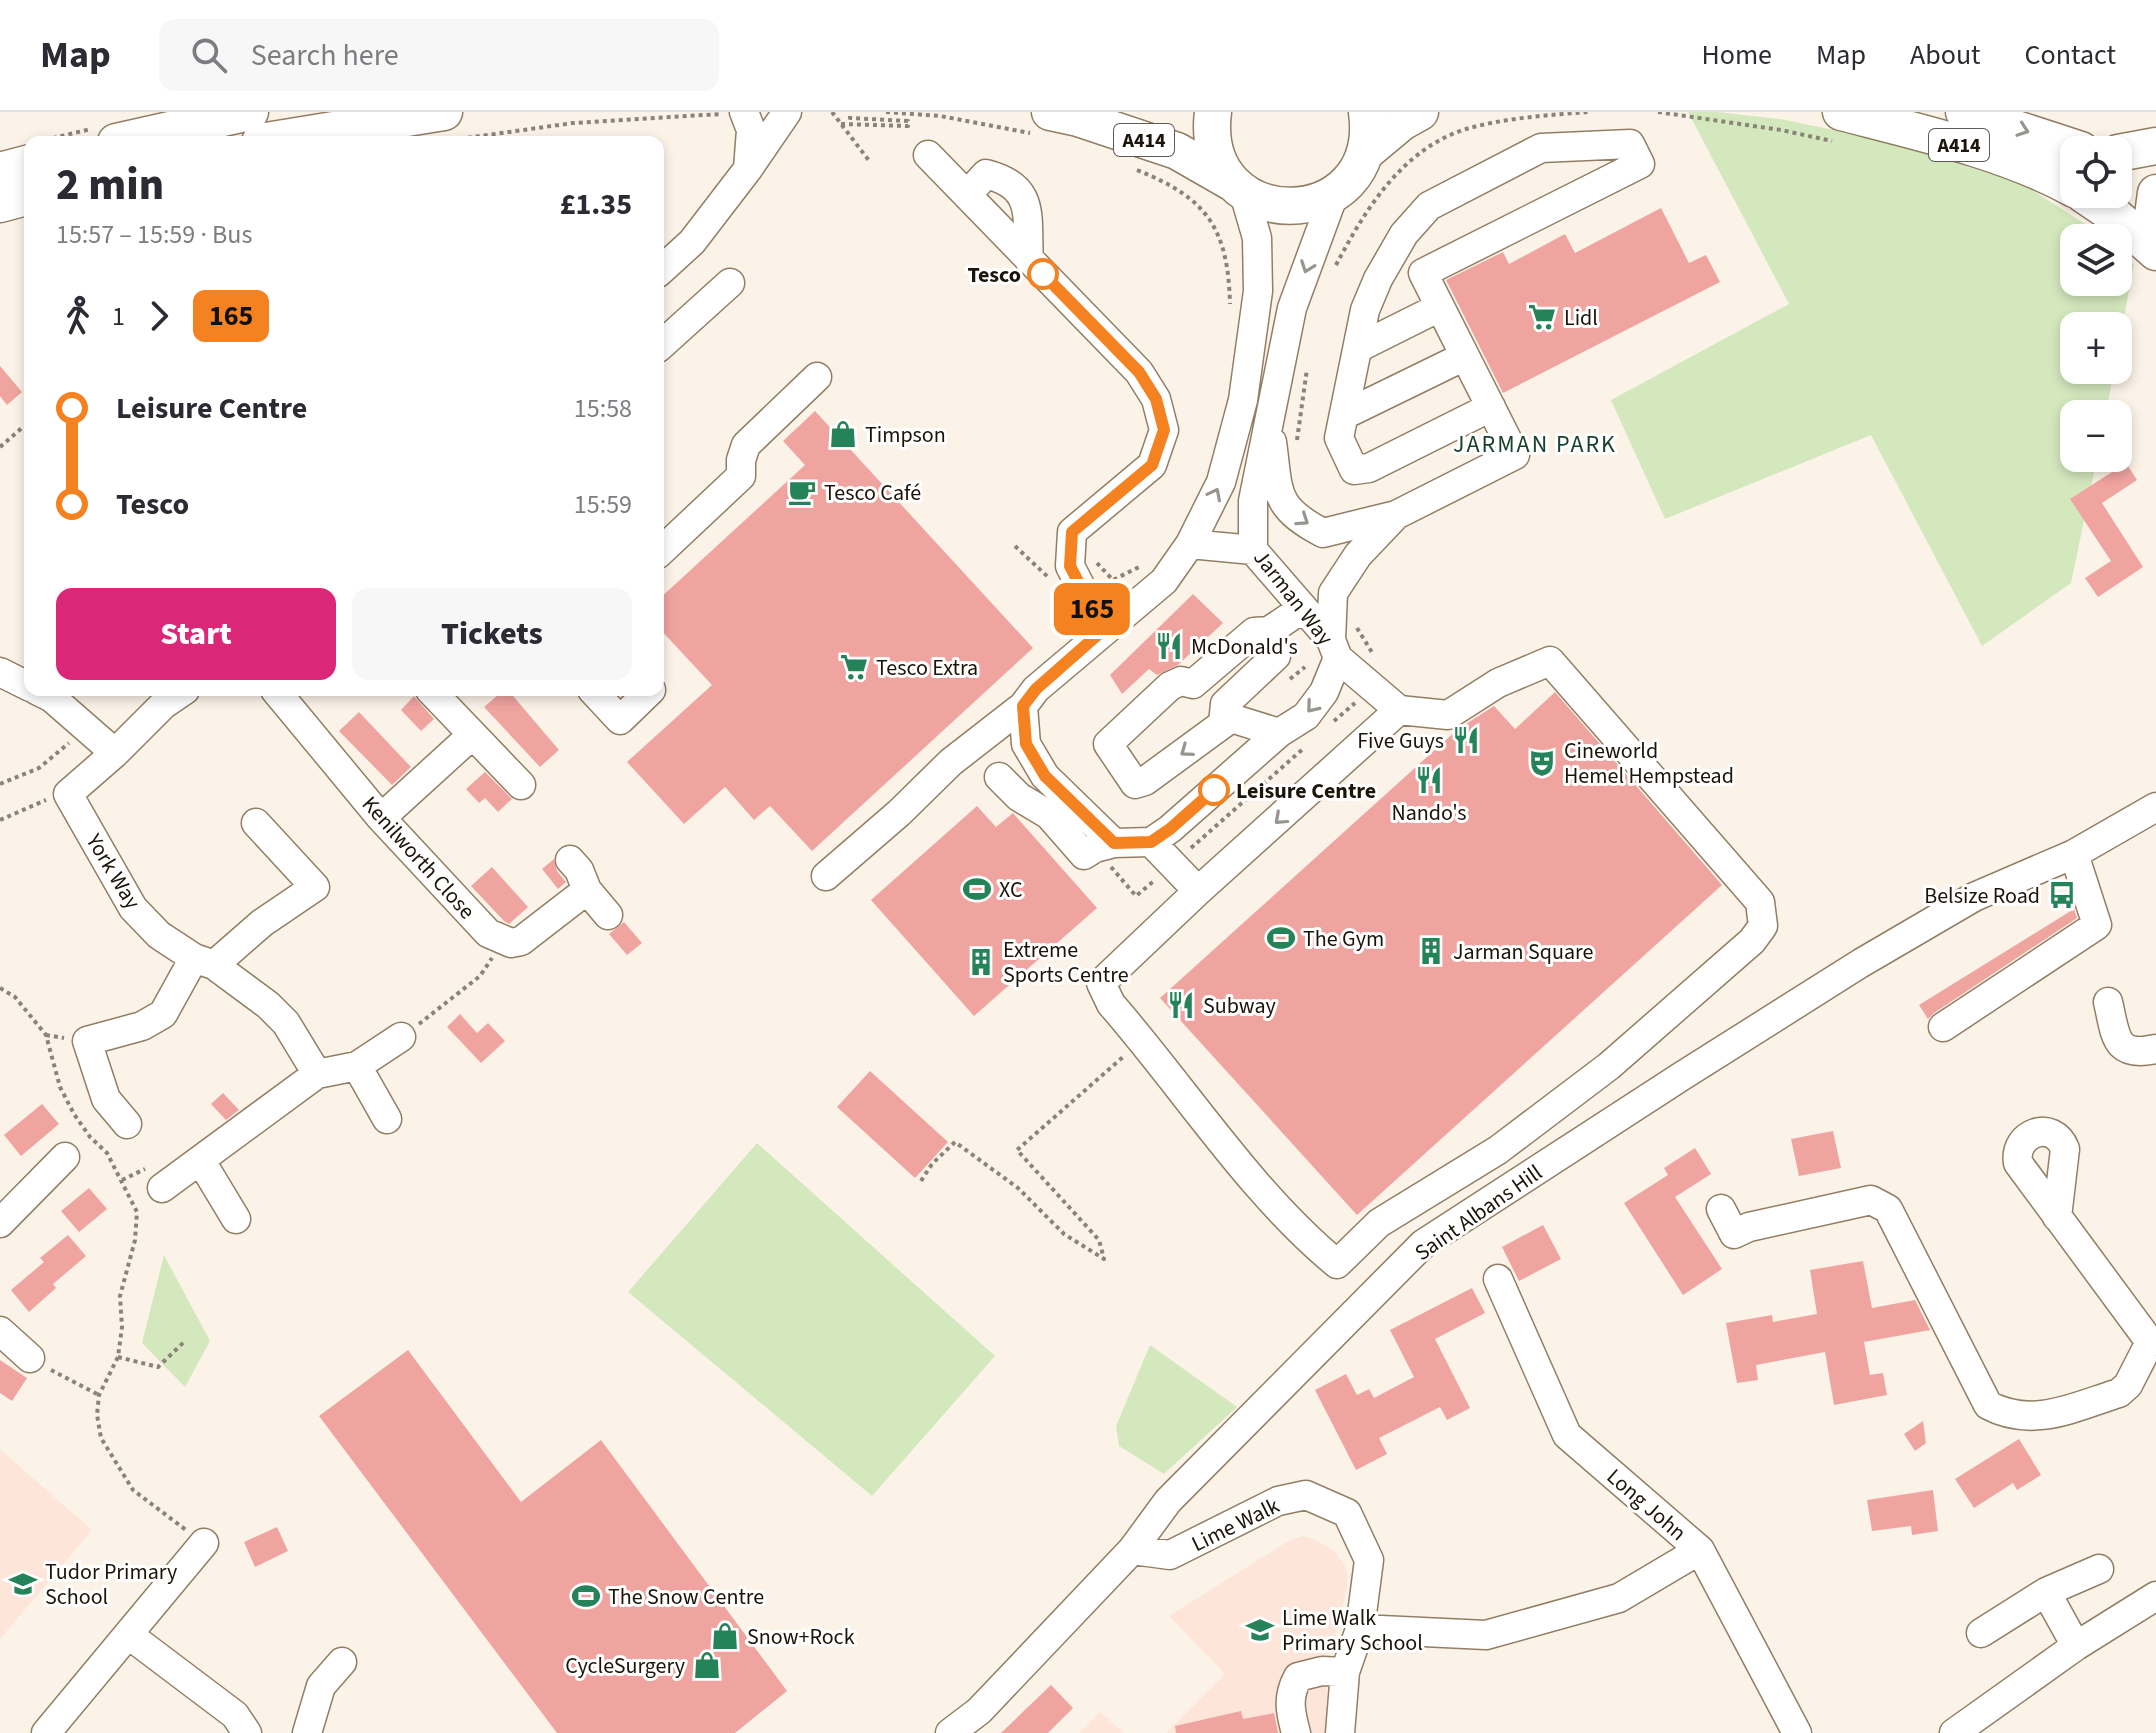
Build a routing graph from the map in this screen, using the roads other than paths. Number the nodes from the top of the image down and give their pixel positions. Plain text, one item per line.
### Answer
1 (250, 112) edge
2 (444, 112) edge
3 (787, 112) edge
4 (1213, 112) edge
5 (1367, 112) edge
6 (1420, 112) edge
7 (1964, 112) edge
8 (744, 113) edge
9 (1040, 123) edge
10 (1838, 127) edge
11 (143, 136) edge
12 (297, 136) edge
13 (2060, 143) edge
14 (2156, 146) edge
15 (2132, 150) edge
16 (1366, 152) junction
17 (24, 165) edge
18 (748, 169) junction
19 (0, 171) edge
20 (986, 174) junction
21 (2060, 183) edge
22 (1238, 188) junction
23 (2156, 193) edge
24 (1334, 194) junction
25 (967, 195) junction
26 (24, 198) edge
27 (0, 204) edge
28 (2104, 208) edge
29 (2156, 231) edge
30 (1404, 234) junction
31 (2156, 252) edge
32 (1029, 260) junction
33 (664, 268) edge
34 (1423, 273) junction
35 (730, 283) dead end
36 (1440, 307) junction
37 (664, 343) edge
38 (1358, 348) junction
39 (1465, 356) junction
40 (817, 377) dead end
41 (1491, 407) junction
42 (1344, 415) junction
43 (1269, 425) junction
44 (1396, 515) junction
45 (664, 538) edge
46 (1190, 544) junction
47 (1253, 550) junction
48 (1309, 615) junction
49 (1103, 630) junction
50 (1254, 632) junction
51 (1334, 649) junction
52 (0, 672) edge
53 (24, 684) edge
54 (48, 696) edge
55 (176, 696) edge
56 (280, 696) edge
57 (435, 696) edge
58 (598, 696) edge
59 (645, 696) edge
60 (1023, 706) junction
61 (1399, 710) junction
62 (1223, 724) junction
63 (1279, 733) junction
64 (471, 736) junction
65 (115, 753) junction
66 (1045, 776) junction
67 (521, 785) dead end
68 (2156, 807) edge
69 (381, 818) junction
70 (256, 823) dead end
71 (1151, 842) junction
72 (1114, 843) junction
73 (2074, 854) junction
74 (570, 860) dead end
75 (826, 876) dead end
76 (587, 890) junction
77 (1198, 891) junction
78 (608, 915) dead end
79 (204, 962) junction
80 (2108, 1002) dead end
81 (1943, 1027) dead end
82 (401, 1037) road end
83 (2156, 1049) edge
84 (357, 1066) junction
85 (317, 1074) junction
86 (387, 1119) dead end
87 (127, 1124) dead end
88 (65, 1157) dead end
89 (201, 1161) junction
90 (162, 1188) dead end
91 (1721, 1209) dead end
92 (2057, 1217) dead end
93 (236, 1219) dead end
94 (0, 1223) edge
95 (1498, 1279) dead end
96 (0, 1331) edge
97 (2153, 1341) edge
98 (30, 1358) road end
99 (204, 1543) road end
100 (1132, 1550) junction
101 (1700, 1550) junction
102 (2099, 1569) dead end
103 (2046, 1592) junction
104 (2156, 1596) edge
105 (1360, 1629) junction
106 (1981, 1633) dead end
107 (129, 1635) junction
108 (2076, 1646) junction
109 (342, 1662) dead end
110 (1345, 1672) junction
111 (1958, 1732) edge
112 (46, 1733) edge
113 (247, 1733) edge
114 (307, 1733) edge
115 (950, 1733) edge
116 (1296, 1733) edge
117 (1340, 1733) edge
118 (1797, 1733) edge

1 - 11 main road
2 - 12 main road
3 - 18 street
4 - 22 main road
5 - 16 main road
6 - 16 main road
7 -> 13 main road, A414
8 - 18 street
9 - 22 main road, A414
10 - 21 main road, A414
14 - 15 main road
16 - 24 main road
17 - 19 main road
18 - 33 street
20 - 25 street
20 - 25 street
20 - 32 street
22 - 24 main road
46 -> 22 street
23 - 29 main road
24 -> 43 street, Jarman Way
25 - 32 street
26 - 27 main road
28 - 31 main road
30 - 34 street
30 - 34 street
30 - 38 street
32 - 49 street
34 - 36 street
35 - 37 street
36 - 38 street
36 - 39 street
38 - 42 street
39 - 41 street
39 - 42 street
40 - 45 street
41 - 42 street
41 - 44 street
43 -> 44 street
43 - 47 street, Jarman Way
44 - 51 street
46 - 47 street
46 - 49 street
47 - 48 street, Jarman Way
48 - 50 street
48 - 51 street, Jarman Way
49 - 60 street
50 - 62 street
62 -> 50 street
51 - 61 street
51 -> 63 street, Jarman Way
52 - 53 street
54 - 65 street
55 - 65 street
56 - 69 street, Kenilworth Close
57 - 64 street
58 - 59 street
60 - 66 street
60 - 75 street
61 -> 77 street
61 - 77 street
62 - 63 street
63 - 71 street, Jarman Way
64 - 67 street
64 - 69 street
65 - 79 street, York Way
66 - 72 street
66 - 72 street
68 - 73 street, Saint Albans Hill
69 - 76 street, Kenilworth Close
70 - 79 street
71 - 72 street
71 - 77 street
73 - 81 street
73 - 100 street, Saint Albans Hill
74 - 76 street
76 - 78 street
79 - 85 street, York Way
79 - 87 street
80 - 83 street
82 - 84 street
84 - 85 street
84 - 86 street
85 - 89 street
88 - 94 street
89 - 90 street
89 - 93 street
91 - 97 street
92 - 97 street
95 - 101 street, Long John
96 - 98 street
99 - 107 street
100 - 105 street, Lime Walk
100 - 115 street, Saint Albans Hill
101 - 105 street
101 - 118 street, Long John
102 - 103 street
103 - 106 street
103 - 108 street
104 - 108 street
105 - 110 street, Lime Walk
107 - 112 street
107 - 113 street
108 - 111 street
109 - 114 street
110 - 116 street
110 - 117 street, Lime Walk

